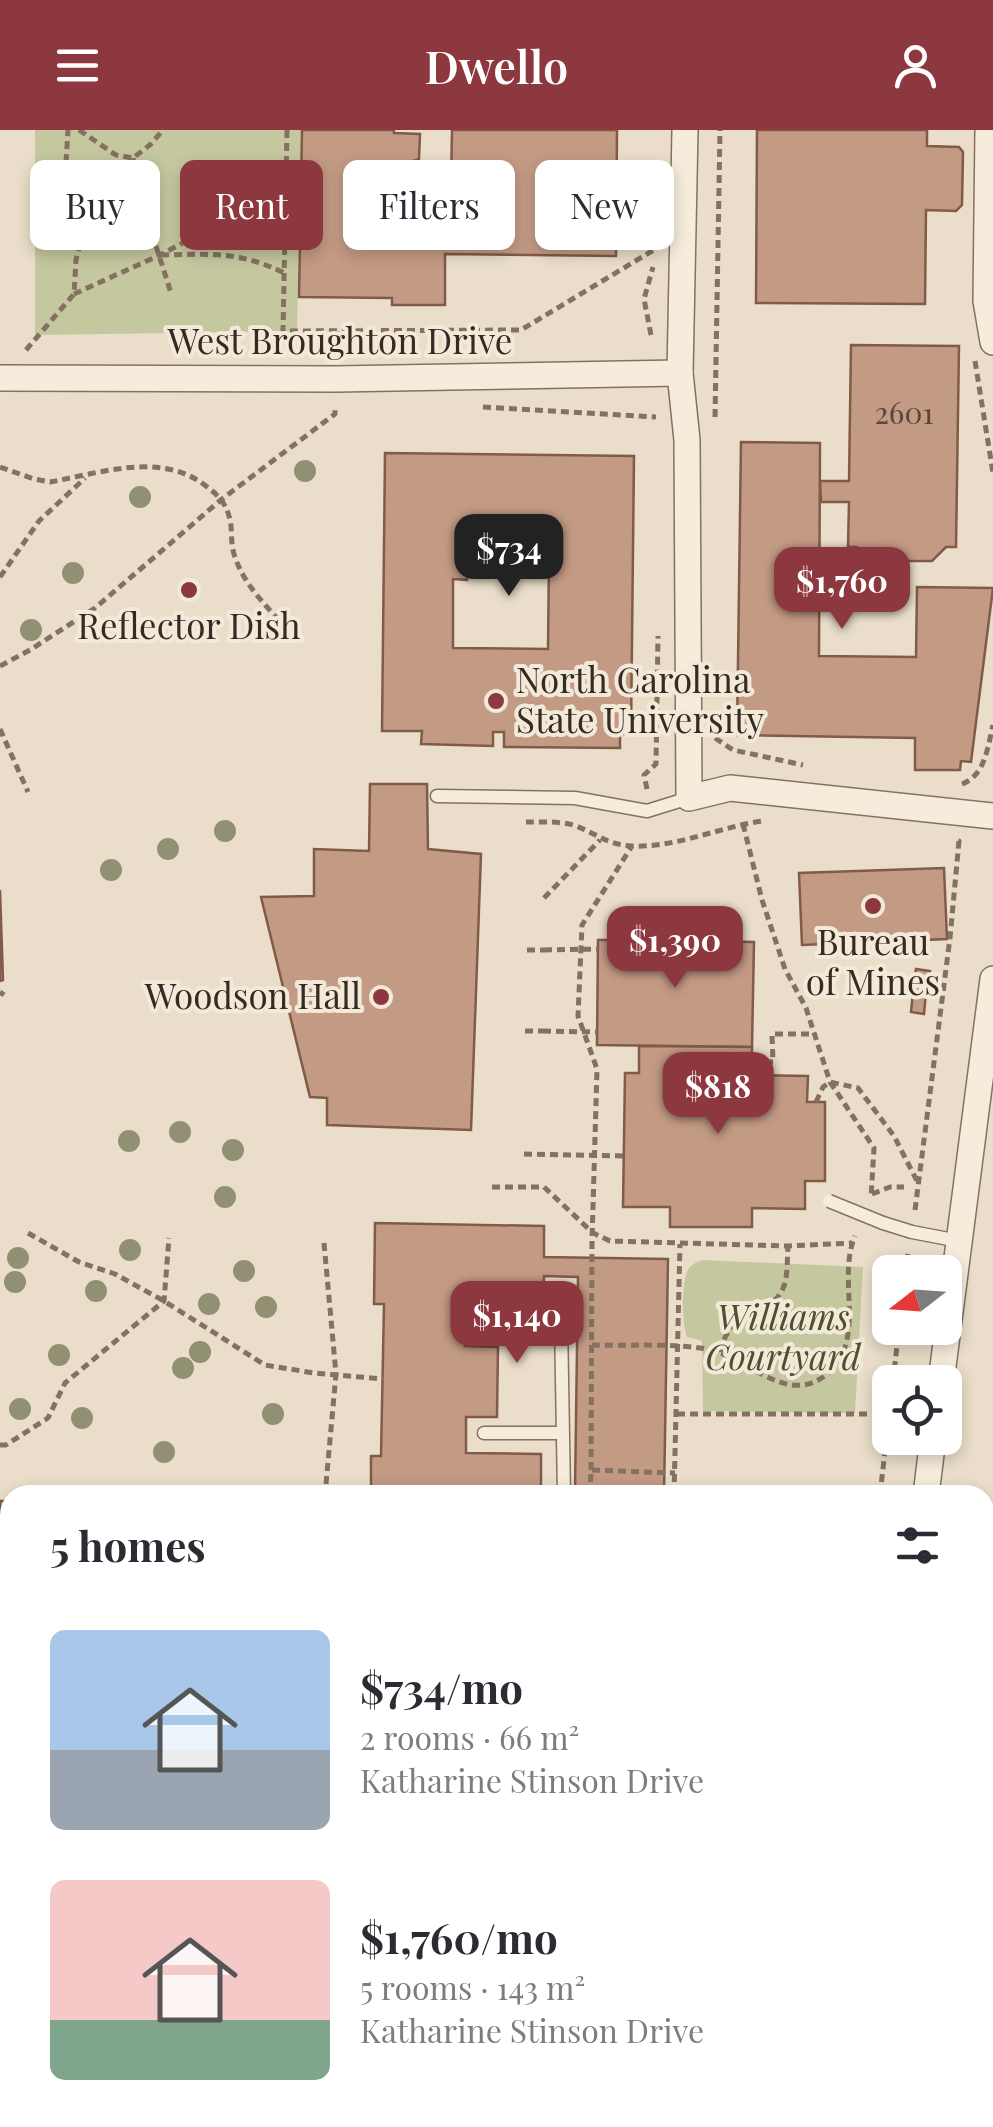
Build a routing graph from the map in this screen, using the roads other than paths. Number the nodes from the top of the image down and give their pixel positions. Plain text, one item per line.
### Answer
1 (686, 130) edge
2 (988, 130) edge
3 (993, 342) edge
4 (680, 372) junction
5 (0, 378) edge
6 (438, 796) dead end
7 (689, 798) junction
8 (993, 816) edge
9 (993, 979) edge
10 (829, 1201) dead end
11 (960, 1241) junction
12 (466, 1322) dead end
13 (943, 1365) edge
14 (484, 1433) dead end
15 (562, 1433) junction
16 (932, 1455) edge
17 (564, 1485) edge
18 (927, 1485) edge

1 - 4 street
2 - 3 street
4 - 5 street, West Broughton Drive
4 - 7 street
6 - 7 lane
7 - 8 street
9 - 11 street
10 - 11 lane, bridge
11 - 13 street
12 - 15 lane
14 - 15 lane
15 - 17 lane
16 - 18 street

